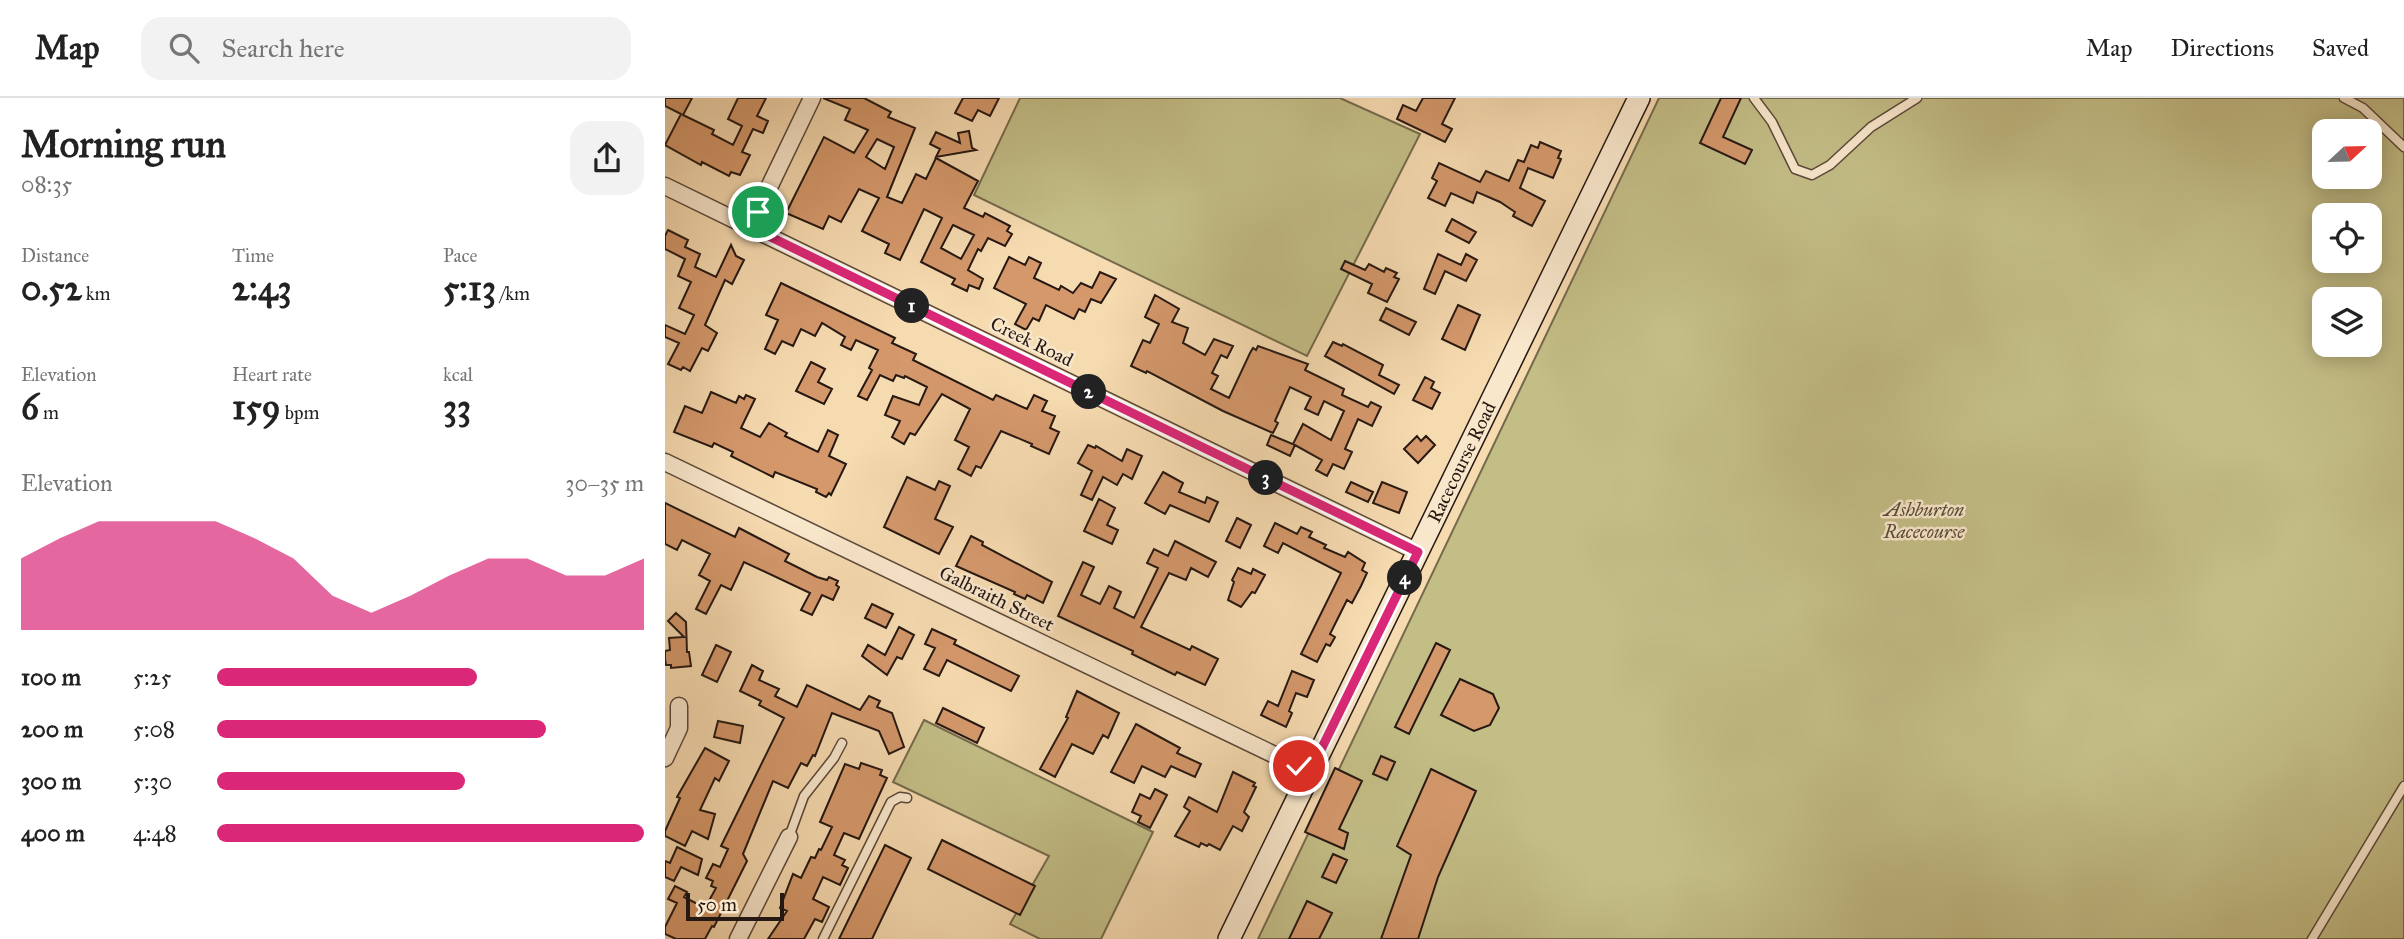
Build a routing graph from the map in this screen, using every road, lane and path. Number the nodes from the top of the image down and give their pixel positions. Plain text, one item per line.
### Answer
1 (812, 98) edge
2 (1639, 98) edge
3 (1754, 98) edge
4 (1917, 98) edge
5 (2344, 98) edge
6 (2404, 147) edge
7 (665, 186) edge
8 (750, 227) junction
9 (665, 462) edge
10 (1418, 552) junction
11 (679, 706) dead end
12 (842, 743) dead end
13 (665, 758) edge
14 (1310, 772) junction
15 (2404, 786) edge
16 (907, 798) dead end
17 (789, 836) joint
18 (738, 939) edge
19 (823, 939) edge
20 (1230, 939) edge
21 (2312, 939) edge

1 - 8 street
2 - 10 street, Racecourse Road
3 - 4 lane
5 - 6 lane
7 - 8 street, Creek Road
8 - 10 street, Creek Road
9 - 14 street, Galbraith Street
10 - 14 street, Racecourse Road
11 - 13 street
12 - 17 lane
14 - 20 street, Racecourse Road
15 - 21 lane
16 - 19 lane
17 - 18 street

